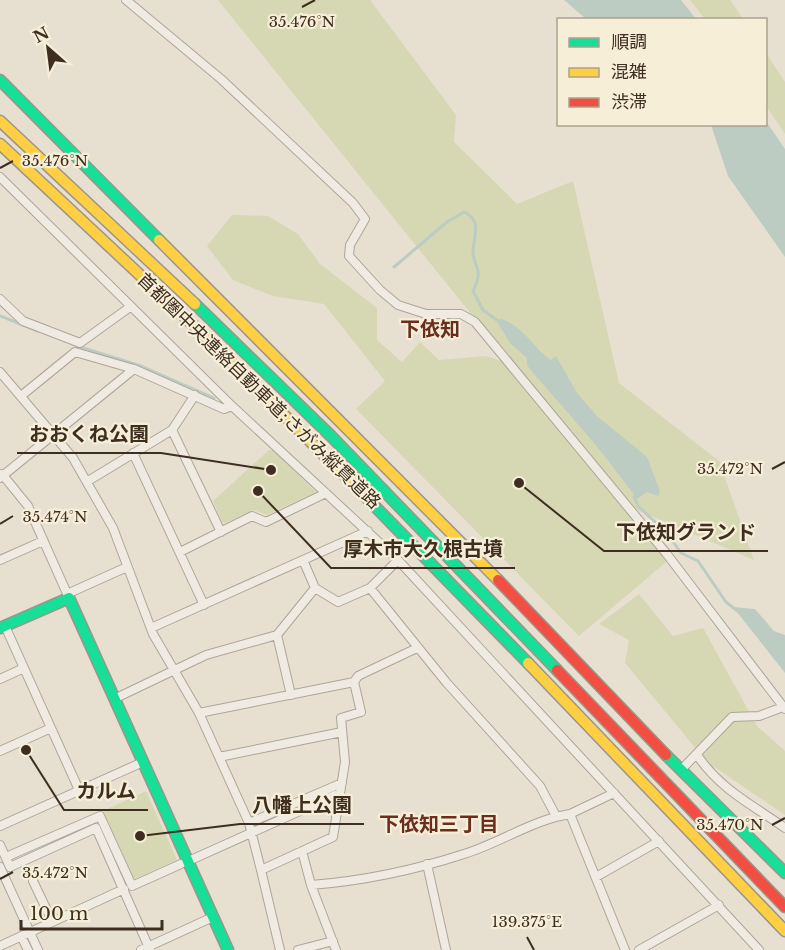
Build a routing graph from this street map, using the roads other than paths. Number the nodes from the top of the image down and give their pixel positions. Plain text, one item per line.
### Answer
1 (126, 0) edge
2 (0, 80) edge
3 (0, 111) edge
4 (0, 122) edge
5 (0, 144) edge
6 (0, 177) edge
7 (114, 225) junction
8 (0, 299) edge
9 (130, 307) junction
10 (0, 308) edge
11 (11, 311) junction
12 (134, 369) junction
13 (0, 372) edge
14 (195, 395) junction
15 (21, 396) junction
16 (232, 406) junction
17 (172, 430) junction
18 (54, 435) junction
19 (133, 453) junction
20 (1, 476) edge
21 (88, 481) junction
22 (326, 493) junction
23 (368, 531) junction
24 (220, 532) junction
25 (43, 540) junction
26 (180, 552) junction
27 (0, 560) edge
28 (398, 560) junction
29 (303, 561) junction
30 (127, 567) junction
31 (315, 588) junction
32 (370, 588) junction
33 (68, 596) junction
34 (204, 605) junction
35 (3, 627) edge
36 (151, 628) junction
37 (277, 635) junction
38 (417, 648) junction
39 (24, 668) junction
40 (173, 672) junction
41 (0, 679) edge
42 (354, 682) junction
43 (291, 695) junction
44 (114, 699) junction
45 (784, 708) edge
46 (199, 713) junction
47 (51, 728) junction
48 (342, 732) junction
49 (0, 751) edge
50 (697, 755) junction
51 (219, 757) junction
52 (143, 762) junction
53 (681, 770) junction
54 (342, 783) junction
55 (79, 790) junction
56 (340, 793) junction
57 (614, 793) junction
58 (570, 814) junction
59 (556, 816) junction
60 (249, 823) junction
61 (0, 826) edge
62 (785, 828) edge
63 (251, 832) junction
64 (659, 841) junction
65 (0, 845) edge
66 (302, 851) junction
67 (6, 857) junction
68 (193, 859) dead end
69 (181, 864) dead end
70 (427, 864) junction
71 (0, 867) edge
72 (261, 870) junction
73 (785, 873) edge
74 (596, 877) junction
75 (33, 881) dead end
76 (311, 885) junction
77 (124, 889) junction
78 (719, 905) junction
79 (785, 907) edge
80 (213, 917) junction
81 (52, 921) junction
82 (785, 931) edge
83 (30, 932) junction
84 (21, 936) junction
85 (333, 941) junction
86 (0, 946) edge
87 (150, 948) edge
88 (28, 950) edge
89 (38, 950) edge
90 (141, 950) edge
91 (228, 950) edge
92 (280, 950) edge
93 (298, 950) edge
94 (336, 950) edge
95 (446, 950) edge
96 (625, 950) edge
97 (639, 950) edge
98 (759, 950) edge

1 - 45 street
2 - 53 main road
3 - 7 main road
4 - 7 main road, 首都圏中央連絡自動車道;さがみ縦貫道路
5 - 82 main road, 首都圏中央連絡自動車道;さがみ縦貫道路
6 - 9 street
7 - 79 main road, 首都圏中央連絡自動車道;さがみ縦貫道路
8 - 11 street
9 - 11 street
9 - 16 street
10 - 11 street
12 - 14 street
12 - 15 street
12 - 18 street
13 - 15 street
14 - 16 street
14 - 17 street
15 - 18 street
16 - 22 street
17 - 19 street
17 - 24 street
18 - 20 street
18 - 21 street
19 - 21 street
19 - 26 street
20 - 25 street
21 - 30 street
22 - 23 street
22 - 24 street
23 - 28 street
23 - 29 street
24 - 26 street
25 - 27 street
25 - 33 street
26 - 34 street
28 - 32 street
28 - 57 street
29 - 31 street
29 - 34 street
30 - 33 street
30 - 36 street
31 - 32 street
31 - 37 street
32 - 38 street
33 - 35 main road
33 - 44 main road
34 - 36 street
35 - 39 street
36 - 40 street
37 - 40 street
37 - 43 street
38 - 42 street
38 - 59 street
39 - 41 street
39 - 47 street
40 - 44 street
40 - 46 street
42 - 43 street
42 - 48 street
43 - 46 street
44 - 52 main road
45 - 50 street
46 - 51 street
47 - 49 street
47 - 55 street
48 - 51 street
48 - 54 street
50 - 53 street
50 - 62 street
51 - 60 street
52 - 55 street
52 - 80 main road
53 - 73 main road
54 - 56 street
54 - 60 street
55 - 61 street
56 - 63 street
56 - 66 street
57 - 58 street
57 - 64 street
58 - 59 street
58 - 74 street
59 - 70 street
60 - 63 street
63 - 68 street
63 - 72 street
64 - 74 street
64 - 78 street
65 - 67 street
66 - 72 street
66 - 76 street
67 - 69 street
67 - 77 street
70 - 76 street
70 - 95 street
71 - 83 street
72 - 92 street
74 - 96 street
75 - 81 street
76 - 85 street
77 - 81 street
77 - 87 street
78 - 97 street
78 - 98 street
80 - 87 street
80 - 91 main road
81 - 83 street
83 - 84 street
83 - 89 street
84 - 86 street
84 - 88 street
85 - 93 street
85 - 94 street
87 - 90 street

